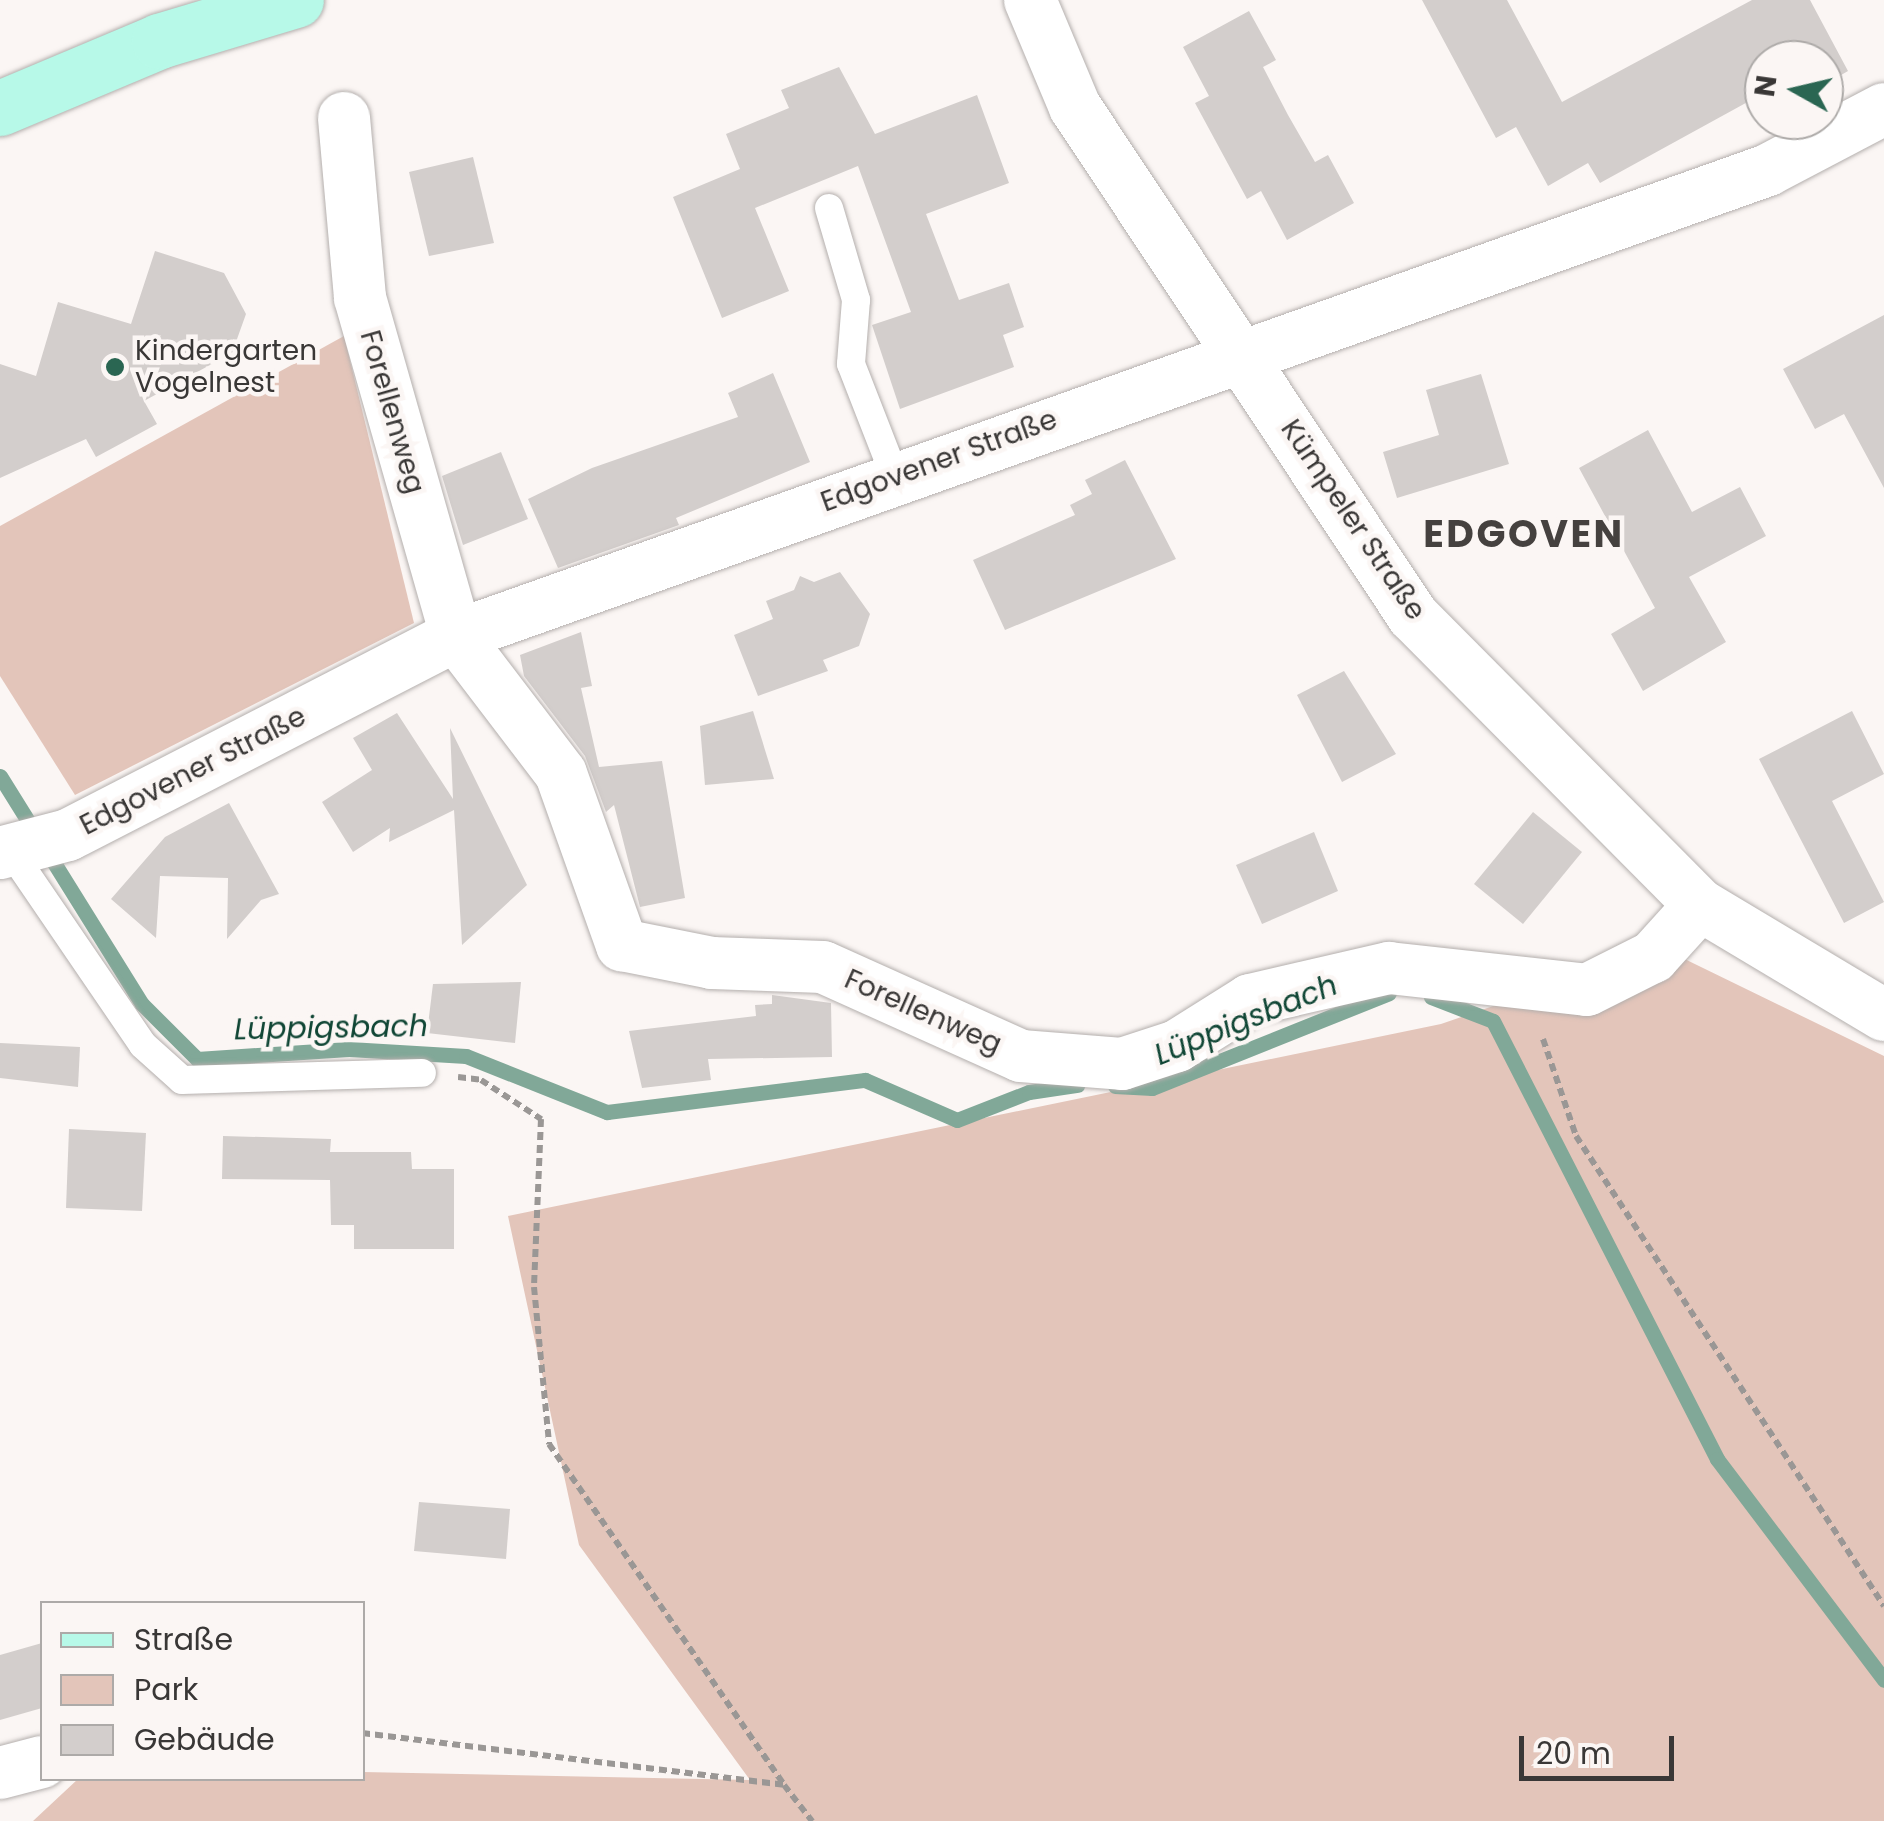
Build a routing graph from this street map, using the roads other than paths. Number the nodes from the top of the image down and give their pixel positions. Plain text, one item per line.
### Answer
1 (296, 0) edge
2 (1030, 0) edge
3 (0, 108) edge
4 (1884, 109) edge
5 (344, 118) dead end
6 (829, 208) dead end
7 (1241, 351) junction
8 (895, 477) junction
9 (456, 636) junction
10 (6, 853) edge
11 (1700, 905) junction
12 (1884, 1015) edge
13 (422, 1072) road end
14 (40, 1763) edge
15 (0, 1773) edge

1 - 3 main road
2 - 7 street, Kümpeler Straße
4 - 7 street, Edgovener Straße
5 - 9 street, Forellenweg
6 - 8 lane
7 - 8 street, Edgovener Straße
7 - 11 street, Kümpeler Straße
8 - 9 street, Edgovener Straße
9 - 10 street, Edgovener Straße
9 - 11 street, Forellenweg
10 - 13 lane, Edgovener Straße
11 - 12 street, Kümpeler Straße
14 - 15 street

